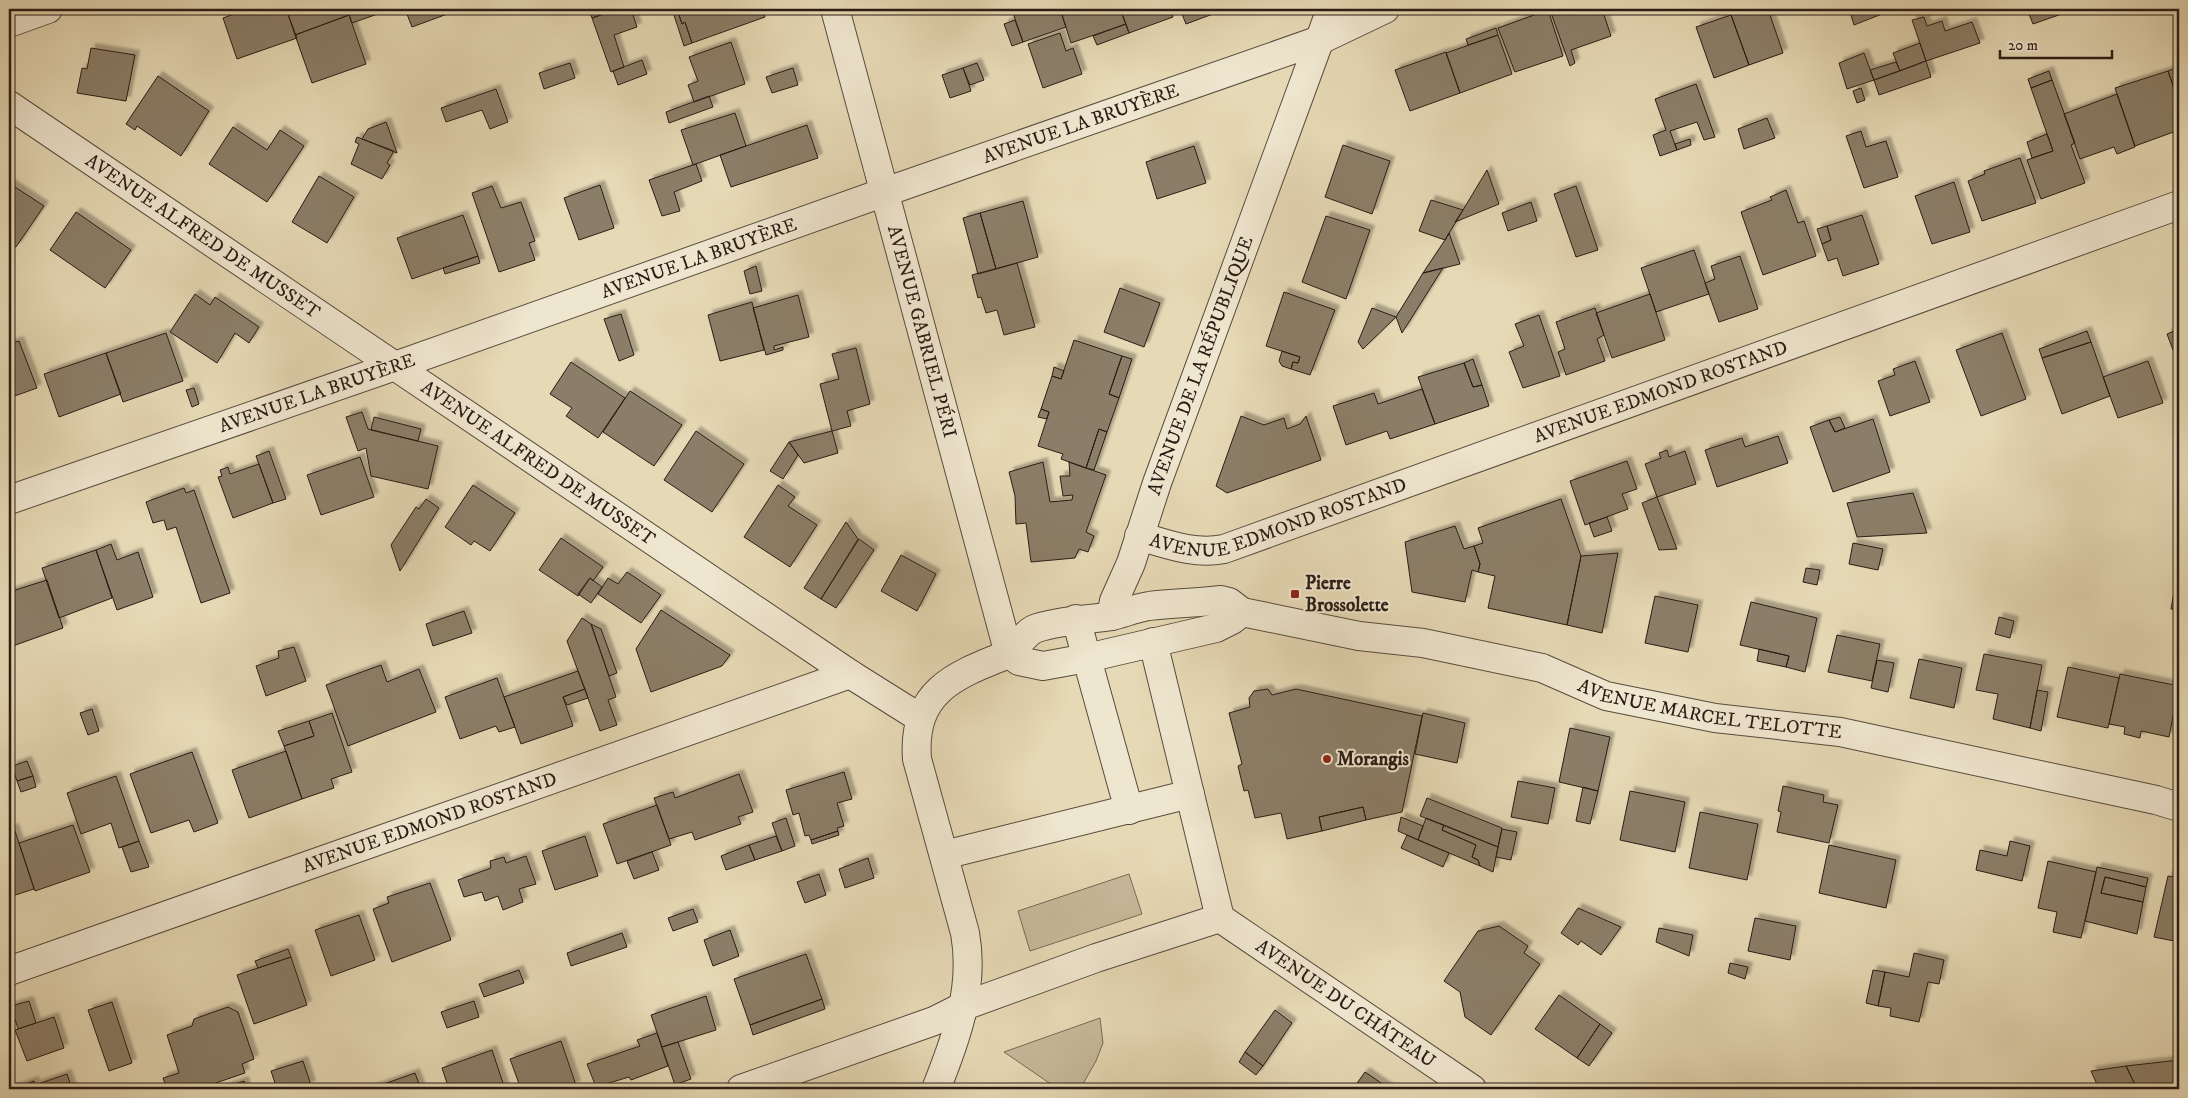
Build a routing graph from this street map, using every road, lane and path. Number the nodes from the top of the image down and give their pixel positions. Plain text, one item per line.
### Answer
1 (48, 9) edge
2 (835, 9) edge
3 (1331, 9) edge
4 (1385, 9) edge
5 (9, 23) edge
6 (1320, 40) junction
7 (9, 105) edge
8 (885, 192) junction
9 (2179, 205) edge
10 (395, 366) junction
11 (9, 500) edge
12 (1139, 536) junction
13 (1242, 612) junction
14 (1111, 616) junction
15 (1076, 619) junction
16 (1153, 642) junction
17 (1009, 654) junction
18 (1087, 658) junction
19 (850, 674) junction
20 (920, 718) junction
21 (1190, 794) junction
22 (2179, 807) edge
23 (1129, 810) junction
24 (944, 855) junction
25 (1220, 918) junction
26 (9, 971) edge
27 (964, 1006) junction
28 (741, 1089) edge
29 (936, 1089) edge
30 (1472, 1089) edge

1 - 5 street
2 - 8 street, AVENUE GABRIEL PÉRI
3 - 6 street, AVENUE DE LA RÉPUBLIQUE
4 - 6 street, AVENUE LA BRUYÈRE
6 - 8 street, AVENUE LA BRUYÈRE
6 - 12 street, AVENUE DE LA RÉPUBLIQUE
7 - 10 street, AVENUE ALFRED DE MUSSET
8 - 10 street, AVENUE LA BRUYÈRE
8 - 17 street, AVENUE GABRIEL PÉRI
9 - 12 street, AVENUE EDMOND ROSTAND
10 - 11 street, AVENUE LA BRUYÈRE
10 - 19 street, AVENUE ALFRED DE MUSSET
12 - 14 street, AVENUE DE LA RÉPUBLIQUE
13 - 14 street, AVENUE MARCEL TELOTTE
13 - 16 street
13 - 22 street, AVENUE MARCEL TELOTTE
14 - 15 street
15 - 17 street
15 - 18 street
16 - 18 street
16 - 21 street
17 - 18 street
17 - 20 street
18 - 23 street
19 - 20 street, AVENUE ALFRED DE MUSSET
19 - 26 street, AVENUE EDMOND ROSTAND
20 - 24 street
21 - 23 street
21 - 25 street
23 - 24 street
24 - 27 street
25 - 27 street
25 - 30 street, AVENUE DU CHÂTEAU
27 - 28 street
27 - 29 street

